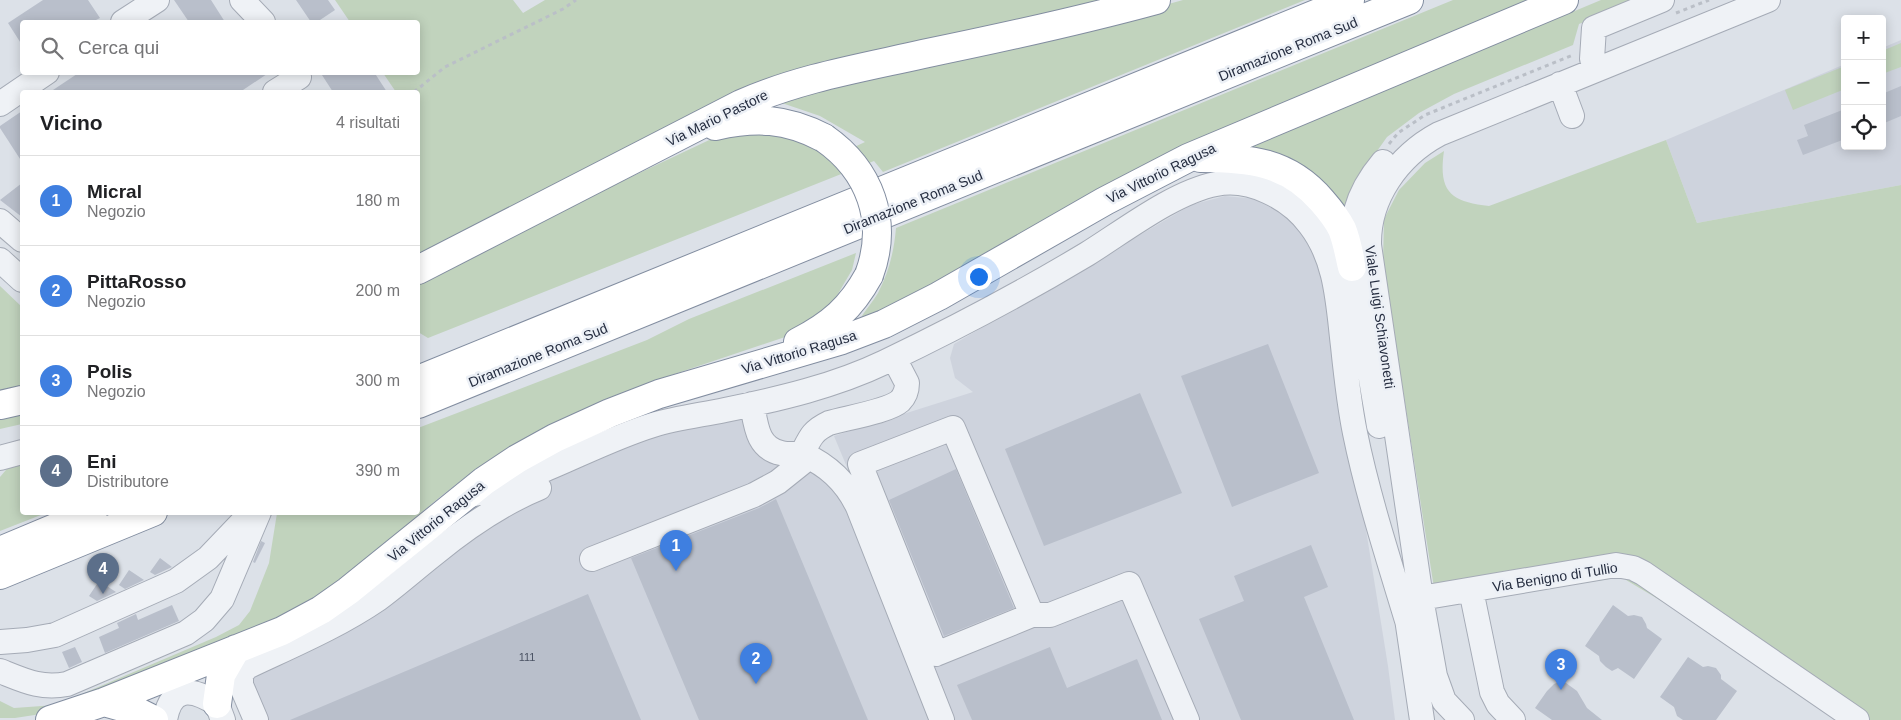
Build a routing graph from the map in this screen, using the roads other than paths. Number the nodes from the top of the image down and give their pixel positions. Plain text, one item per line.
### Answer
1 (157, 0) edge
2 (242, 0) edge
3 (1156, 0) edge
4 (1350, 0) edge
5 (1409, 0) edge
6 (1564, 0) edge
7 (1662, 0) edge
8 (1739, 0) edge
9 (1768, 0) edge
10 (126, 20) edge
11 (261, 20) edge
12 (1592, 59) junction
13 (43, 75) edge
14 (302, 80) edge
15 (1560, 84) junction
16 (20, 90) edge
17 (21, 90) edge
18 (280, 90) edge
19 (0, 104) edge
20 (1572, 116) dead end
21 (662, 145) junction
22 (1188, 158) junction
23 (0, 221) edge
24 (20, 238) edge
25 (0, 260) edge
26 (1352, 267) junction
27 (420, 269) edge
28 (20, 278) edge
29 (488, 352) junction
30 (894, 358) junction
31 (741, 370) junction
32 (420, 375) edge
33 (420, 379) edge
34 (452, 390) junction
35 (420, 403) edge
36 (752, 404) junction
37 (420, 408) edge
38 (725, 410) junction
39 (20, 453) edge
40 (805, 456) junction
41 (0, 458) edge
42 (466, 496) junction
43 (86, 515) edge
44 (146, 515) edge
45 (249, 515) edge
46 (258, 515) edge
47 (0, 551) edge
48 (592, 560) dead end
49 (0, 575) edge
50 (1471, 590) junction
51 (1421, 598) junction
52 (1032, 616) junction
53 (1409, 627) junction
54 (0, 642) edge
55 (236, 649) junction
56 (0, 671) edge
57 (104, 702) junction
58 (220, 712) edge
59 (50, 720) edge
60 (154, 720) edge
61 (165, 720) edge
62 (256, 720) edge
63 (942, 720) edge
64 (1188, 720) edge
65 (1422, 720) edge
66 (1462, 720) edge
67 (1513, 720) edge
68 (1857, 720) edge

1 - 10 street
2 - 11 street
3 - 21 highway, Via Mario Pastore
4 - 29 highway, Diramazione Roma Sud
5 - 34 highway, Diramazione Roma Sud
6 - 22 highway, Via Vittorio Ragusa
7 - 12 street
8 - 12 street, Viale Luigi Schiavonetti
9 - 15 street, Viale Luigi Schiavonetti
12 - 26 street, Viale Luigi Schiavonetti
13 - 17 street
14 - 18 street
15 - 20 street
15 - 51 street, Viale Luigi Schiavonetti
16 - 19 street
21 - 27 highway, Via Mario Pastore
21 - 31 highway, bridge
22 - 26 highway
22 - 31 highway, Via Vittorio Ragusa
23 - 24 street
25 - 28 street
26 - 53 street, Viale Luigi Schiavonetti
29 - 32 street
29 - 33 highway, Diramazione Roma Sud
30 - 36 street
30 - 40 street
30 - 53 street
31 - 42 highway, Via Vittorio Ragusa
34 - 35 highway, Diramazione Roma Sud
34 - 37 street
36 - 38 street
36 - 40 street
38 - 42 street
38 - 62 street
39 - 41 street
40 - 48 street
40 - 63 street
42 - 55 highway, Via Vittorio Ragusa
43 - 47 highway
44 - 49 highway
45 - 54 street
46 - 56 street
50 - 51 street, Via Benigno di Tullio
50 - 67 street
50 - 68 street, Via Benigno di Tullio
51 - 66 street, Viale Luigi Schiavonetti
52 - 52 street
52 - 64 street
53 - 65 street, Viale Luigi Schiavonetti
55 - 57 highway, Via Vittorio Ragusa
55 - 58 highway
57 - 59 highway, Via Vittorio Ragusa
57 - 60 highway
58 - 61 street

